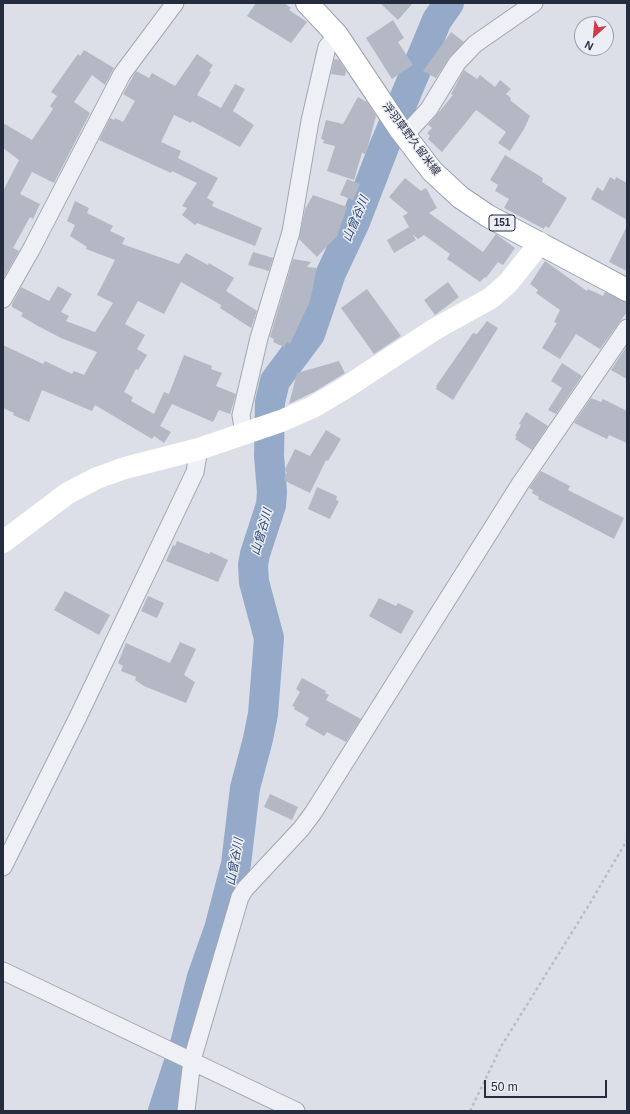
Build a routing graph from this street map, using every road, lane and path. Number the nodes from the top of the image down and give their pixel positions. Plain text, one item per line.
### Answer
1 (175, 3) edge
2 (307, 3) edge
3 (534, 3) edge
4 (337, 35) junction
5 (402, 132) junction
6 (540, 243) junction
7 (627, 290) edge
8 (3, 299) edge
9 (627, 328) edge
10 (262, 427) junction
11 (199, 449) junction
12 (3, 542) edge
13 (627, 840) edge
14 (3, 867) edge
15 (3, 971) edge
16 (184, 1057) junction
17 (186, 1111) edge
18 (296, 1111) edge
19 (470, 1111) edge

1 - 8 street
2 - 4 street, 浮羽草野久留米線 / 151
3 - 5 street
4 - 5 street, 浮羽草野久留米線 / 151
4 - 10 street
5 - 6 street, 浮羽草野久留米線 / 151
6 - 7 street, 浮羽草野久留米線 / 151
6 - 10 street
9 - 16 street
10 - 11 street
11 - 12 street
11 - 14 street
13 - 19 path
15 - 16 street
16 - 17 street
16 - 18 street

